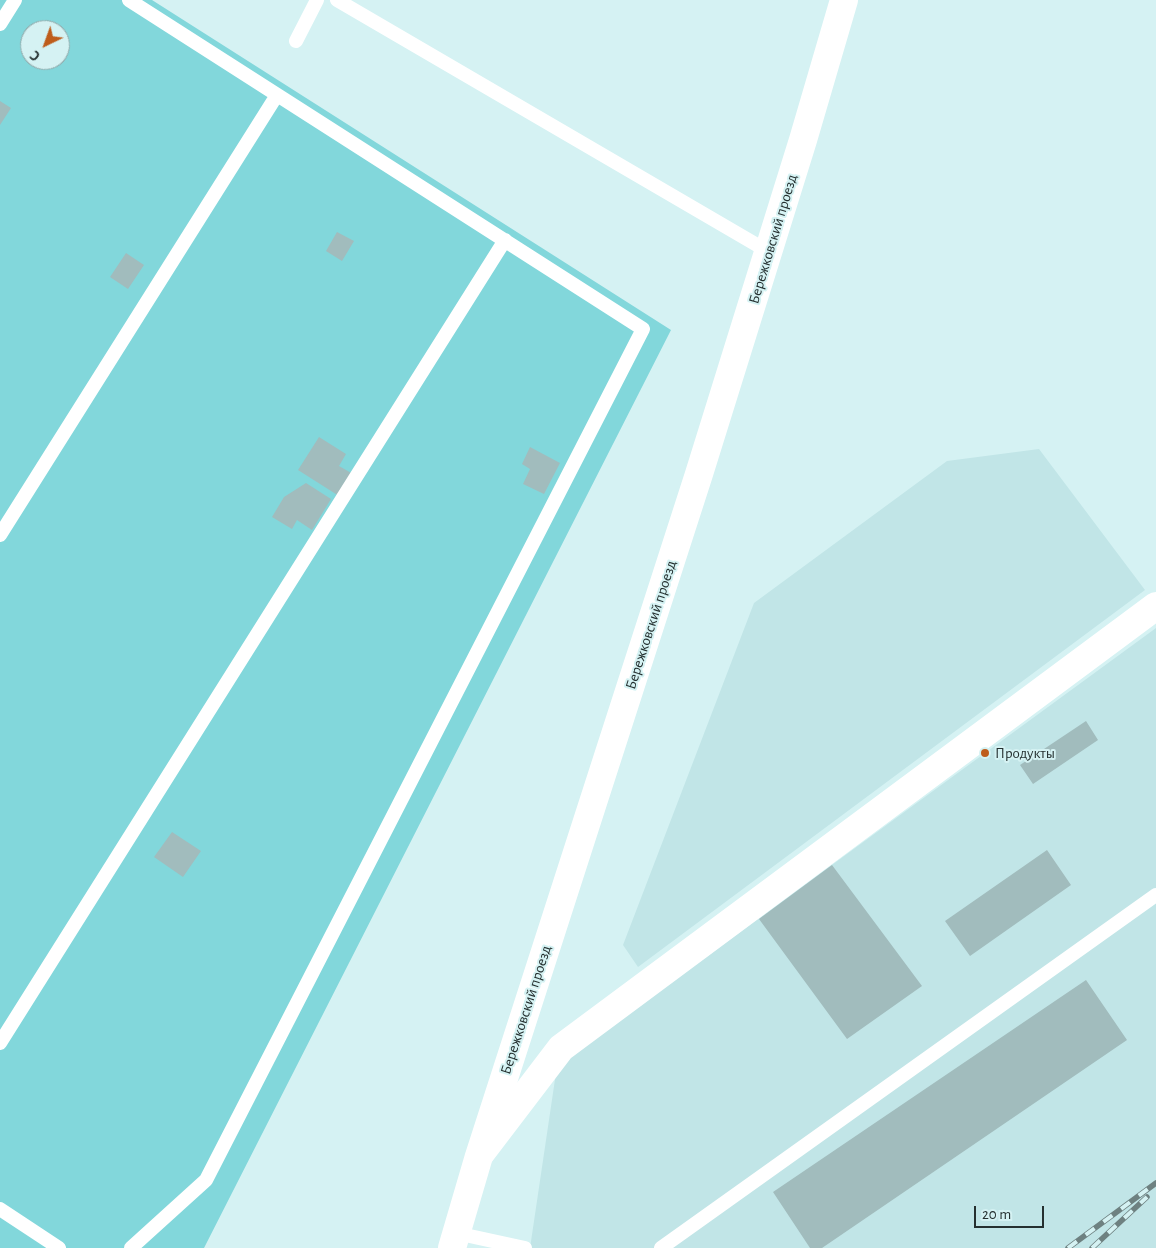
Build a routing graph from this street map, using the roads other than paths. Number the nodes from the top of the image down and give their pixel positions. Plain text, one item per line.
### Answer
1 (16, 0) edge
2 (130, 0) edge
3 (317, 0) edge
4 (337, 0) edge
5 (844, 0) edge
6 (0, 24) edge
7 (296, 41) dead end
8 (277, 95) junction
9 (505, 240) junction
10 (768, 252) junction
11 (0, 534) edge
12 (1156, 606) edge
13 (1156, 895) edge
14 (0, 1043) edge
15 (479, 1156) junction
16 (0, 1209) edge
17 (454, 1240) edge
18 (59, 1248) edge
19 (131, 1248) edge
20 (525, 1248) edge
21 (661, 1248) edge

1 - 6 lane
2 - 8 lane
3 - 7 lane
4 - 10 lane
5 - 10 street, Бережковский проезд
8 - 9 lane
8 - 11 lane
9 - 14 lane
9 - 19 lane
10 - 15 street, Бережковский проезд
12 - 15 street
13 - 21 lane
15 - 17 street, Бережковский проезд
16 - 18 lane
17 - 20 lane

